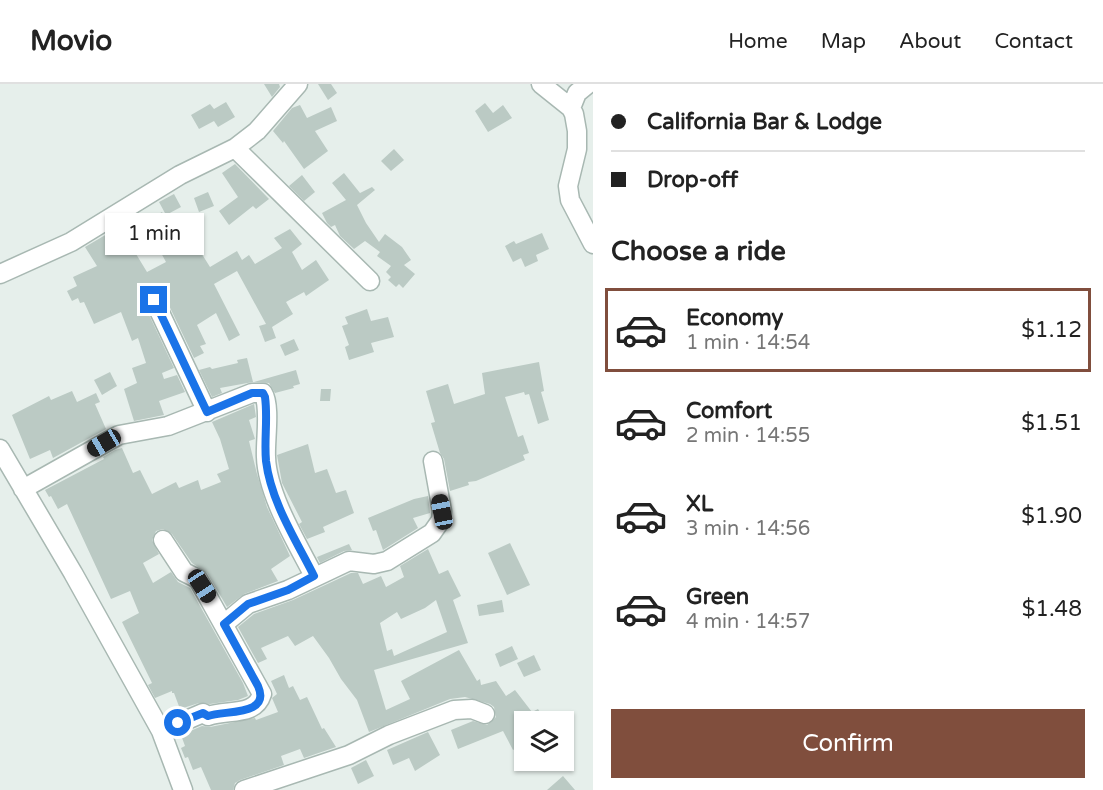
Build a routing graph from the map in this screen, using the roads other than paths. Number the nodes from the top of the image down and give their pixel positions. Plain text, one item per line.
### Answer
1 (298, 84) edge
2 (541, 84) edge
3 (579, 95) edge
4 (235, 148) junction
5 (593, 244) edge
6 (0, 274) edge
7 (370, 281) dead end
8 (154, 300) dead end
9 (207, 412) junction
10 (0, 449) edge
11 (433, 461) dead end
12 (23, 489) junction
13 (163, 540) dead end
14 (314, 576) junction
15 (224, 624) junction
16 (485, 714) dead end
17 (160, 731) junction
18 (183, 790) edge
19 (244, 790) edge

1 - 4 street
2 - 3 street
3 - 5 street
4 - 6 street
4 - 7 street
8 - 9 street
9 - 12 street
9 - 14 street
10 - 12 street
11 - 14 street
12 - 17 street
13 - 15 street
14 - 15 street
15 - 17 street
16 - 19 street
17 - 18 street

